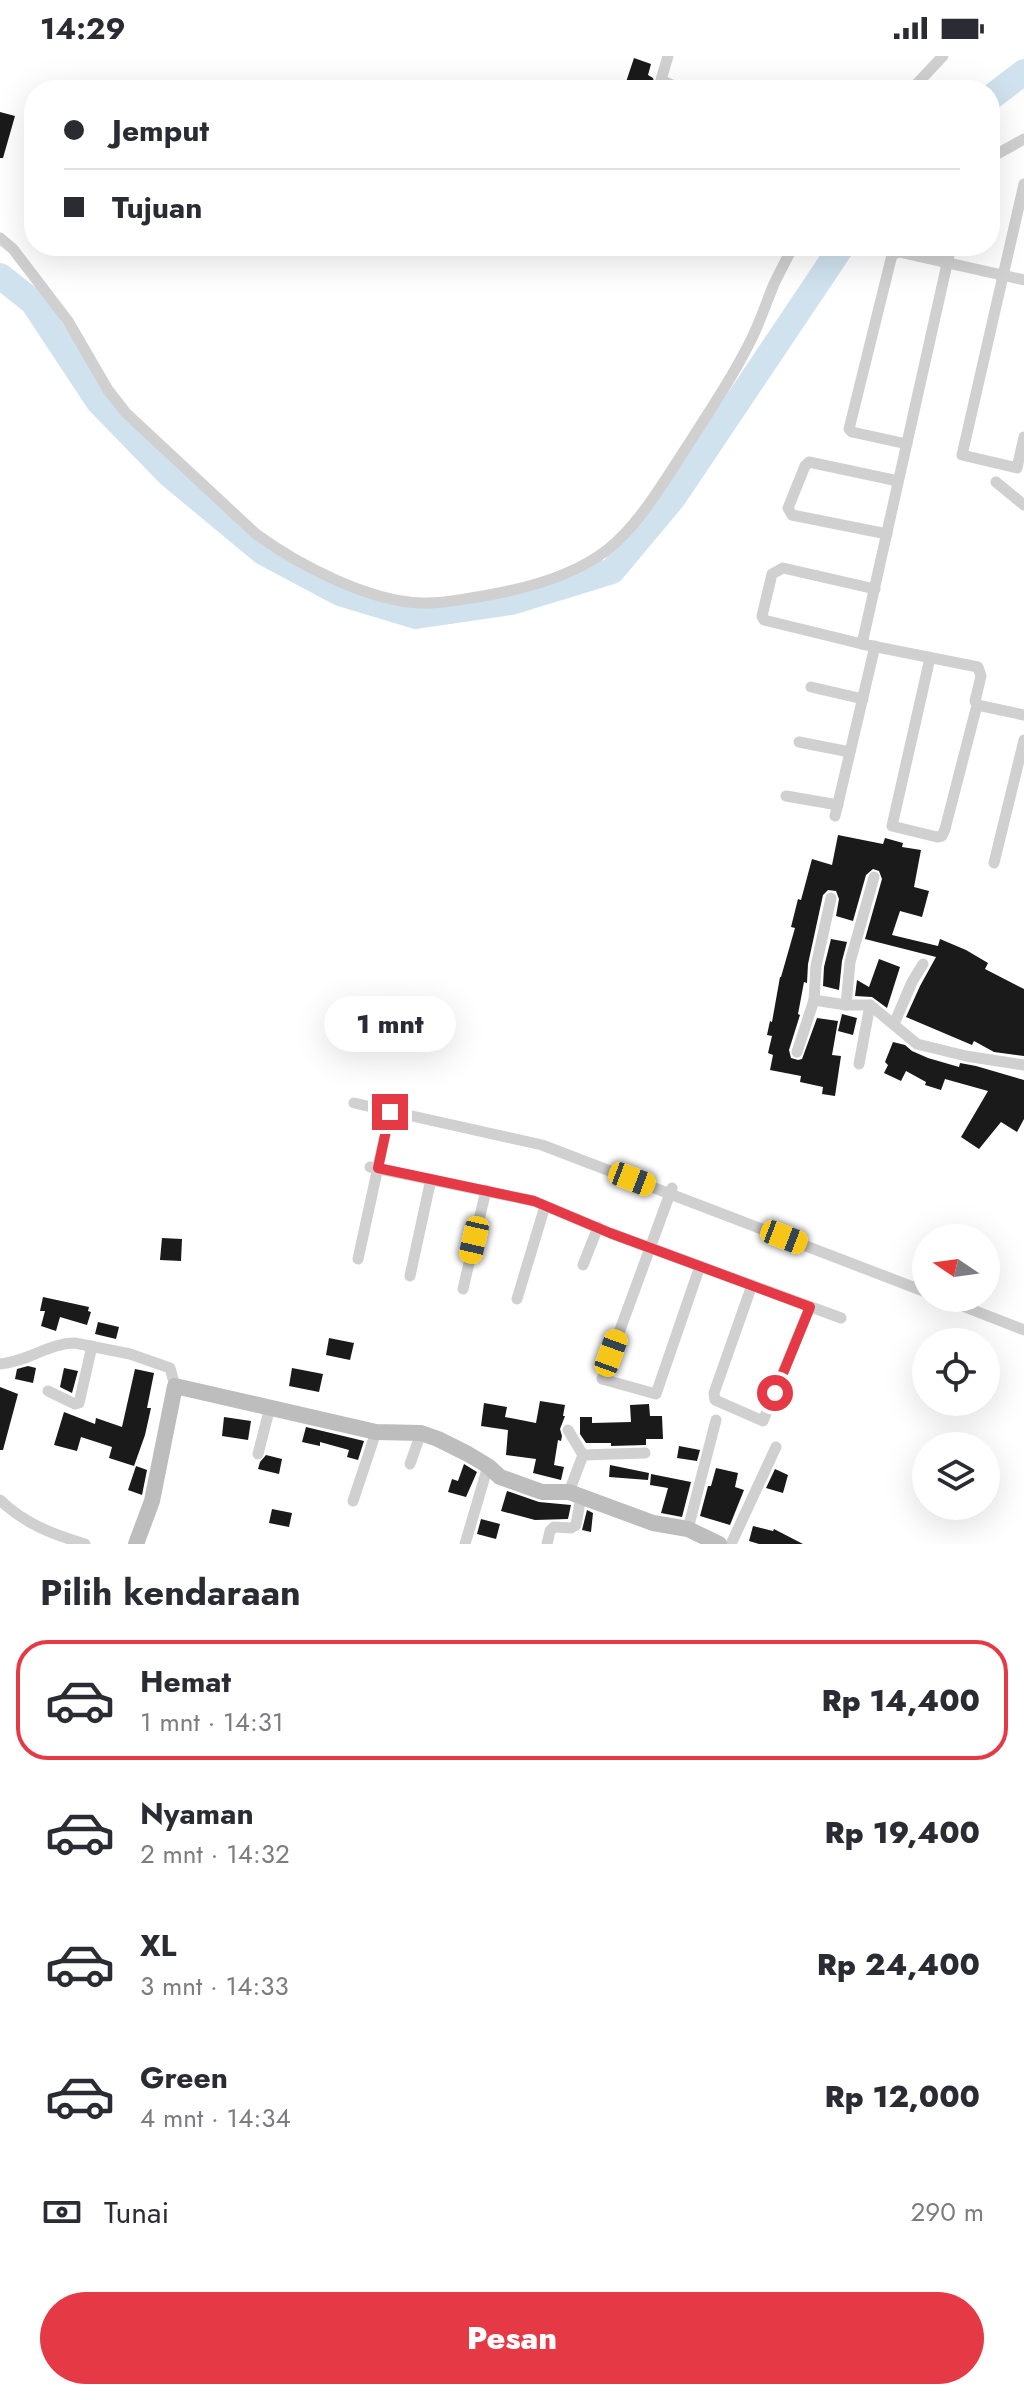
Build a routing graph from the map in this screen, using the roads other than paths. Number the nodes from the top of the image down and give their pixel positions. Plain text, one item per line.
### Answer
1 (668, 56) edge
2 (943, 56) edge
3 (661, 80) edge
4 (920, 80) edge
5 (1024, 139) edge
6 (1000, 152) edge
7 (1024, 184) edge
8 (0, 238) edge
9 (788, 256) edge
10 (892, 256) edge
11 (916, 256) edge
12 (949, 256) edge
13 (947, 263) junction
14 (1003, 275) junction
15 (1024, 280) edge
16 (1024, 437) edge
17 (907, 444) junction
18 (898, 481) junction
19 (996, 482) dead end
20 (1024, 505) edge
21 (887, 534) junction
22 (875, 589) junction
23 (862, 644) junction
24 (875, 646) junction
25 (930, 658) junction
26 (811, 687) dead end
27 (863, 699) junction
28 (977, 705) junction
29 (1024, 715) edge
30 (1024, 740) edge
31 (799, 742) dead end
32 (850, 752) junction
33 (786, 796) dead end
34 (994, 863) dead end
35 (874, 877) dead end
36 (831, 898) dead end
37 (923, 964) dead end
38 (814, 1000) junction
39 (846, 1005) junction
40 (870, 1005) junction
41 (894, 1024) junction
42 (797, 1052) dead end
43 (859, 1064) dead end
44 (1024, 1065) edge
45 (354, 1103) dead end
46 (390, 1112) junction
47 (374, 1167) junction
48 (431, 1179) junction
49 (486, 1190) junction
50 (671, 1191) junction
51 (545, 1206) junction
52 (598, 1227) junction
53 (649, 1247) junction
54 (358, 1259) dead end
55 (583, 1265) dead end
56 (700, 1266) junction
57 (410, 1276) dead end
58 (752, 1285) junction
59 (912, 1286) edge
60 (463, 1289) dead end
61 (517, 1299) dead end
62 (810, 1307) junction
63 (978, 1312) edge
64 (841, 1318) dead end
65 (1024, 1330) edge
66 (92, 1346) junction
67 (0, 1364) edge
68 (175, 1386) junction
69 (48, 1391) dead end
70 (270, 1407) junction
71 (716, 1420) dead end
72 (568, 1430) dead end
73 (376, 1432) junction
74 (421, 1433) junction
75 (776, 1447) dead end
76 (645, 1453) dead end
77 (258, 1454) dead end
78 (583, 1455) junction
79 (410, 1464) dead end
80 (488, 1466) junction
81 (575, 1494) junction
82 (0, 1500) edge
83 (353, 1501) dead end
84 (688, 1529) junction
85 (85, 1544) edge
86 (136, 1544) edge
87 (465, 1544) edge
88 (547, 1544) edge
89 (719, 1544) edge
90 (731, 1544) edge

1 - 3 street
2 - 4 street
5 - 6 street
7 - 14 street
8 - 9 street
10 - 17 street
11 - 13 street
12 - 13 street
13 - 14 street
13 - 17 street
14 - 15 street
14 - 16 street
17 - 18 street
18 - 21 street
18 - 21 street
19 - 20 street
21 - 22 street
22 - 23 street
22 - 23 street
23 - 24 street
24 - 25 street
24 - 27 street
25 - 28 street
25 - 28 street
26 - 27 street
27 - 32 street
28 - 29 street
30 - 34 street
31 - 32 street
32 - 33 street
35 - 39 street
36 - 38 street
37 - 41 street
38 - 39 street
38 - 42 street
39 - 40 street
40 - 41 street
40 - 43 street
41 - 44 street
45 - 46 street
46 - 47 street
46 - 50 street
47 - 48 street
47 - 54 street
48 - 49 street
48 - 57 street
49 - 51 street
49 - 60 street
50 - 53 street
50 - 59 street
51 - 52 street
51 - 61 street
52 - 53 street
52 - 55 street
53 - 56 street
53 - 56 street
56 - 58 street
58 - 62 street
58 - 62 street
62 - 64 street
63 - 65 street
66 - 67 street
66 - 68 street
66 - 69 street
68 - 70 street
68 - 86 street
70 - 73 street
70 - 77 street
71 - 84 street
72 - 78 street
73 - 74 street
73 - 83 street
74 - 79 street
74 - 80 street
75 - 90 street
76 - 78 street
78 - 81 street
80 - 81 street
80 - 87 street
81 - 84 street
81 - 88 street
82 - 85 street
84 - 89 street

